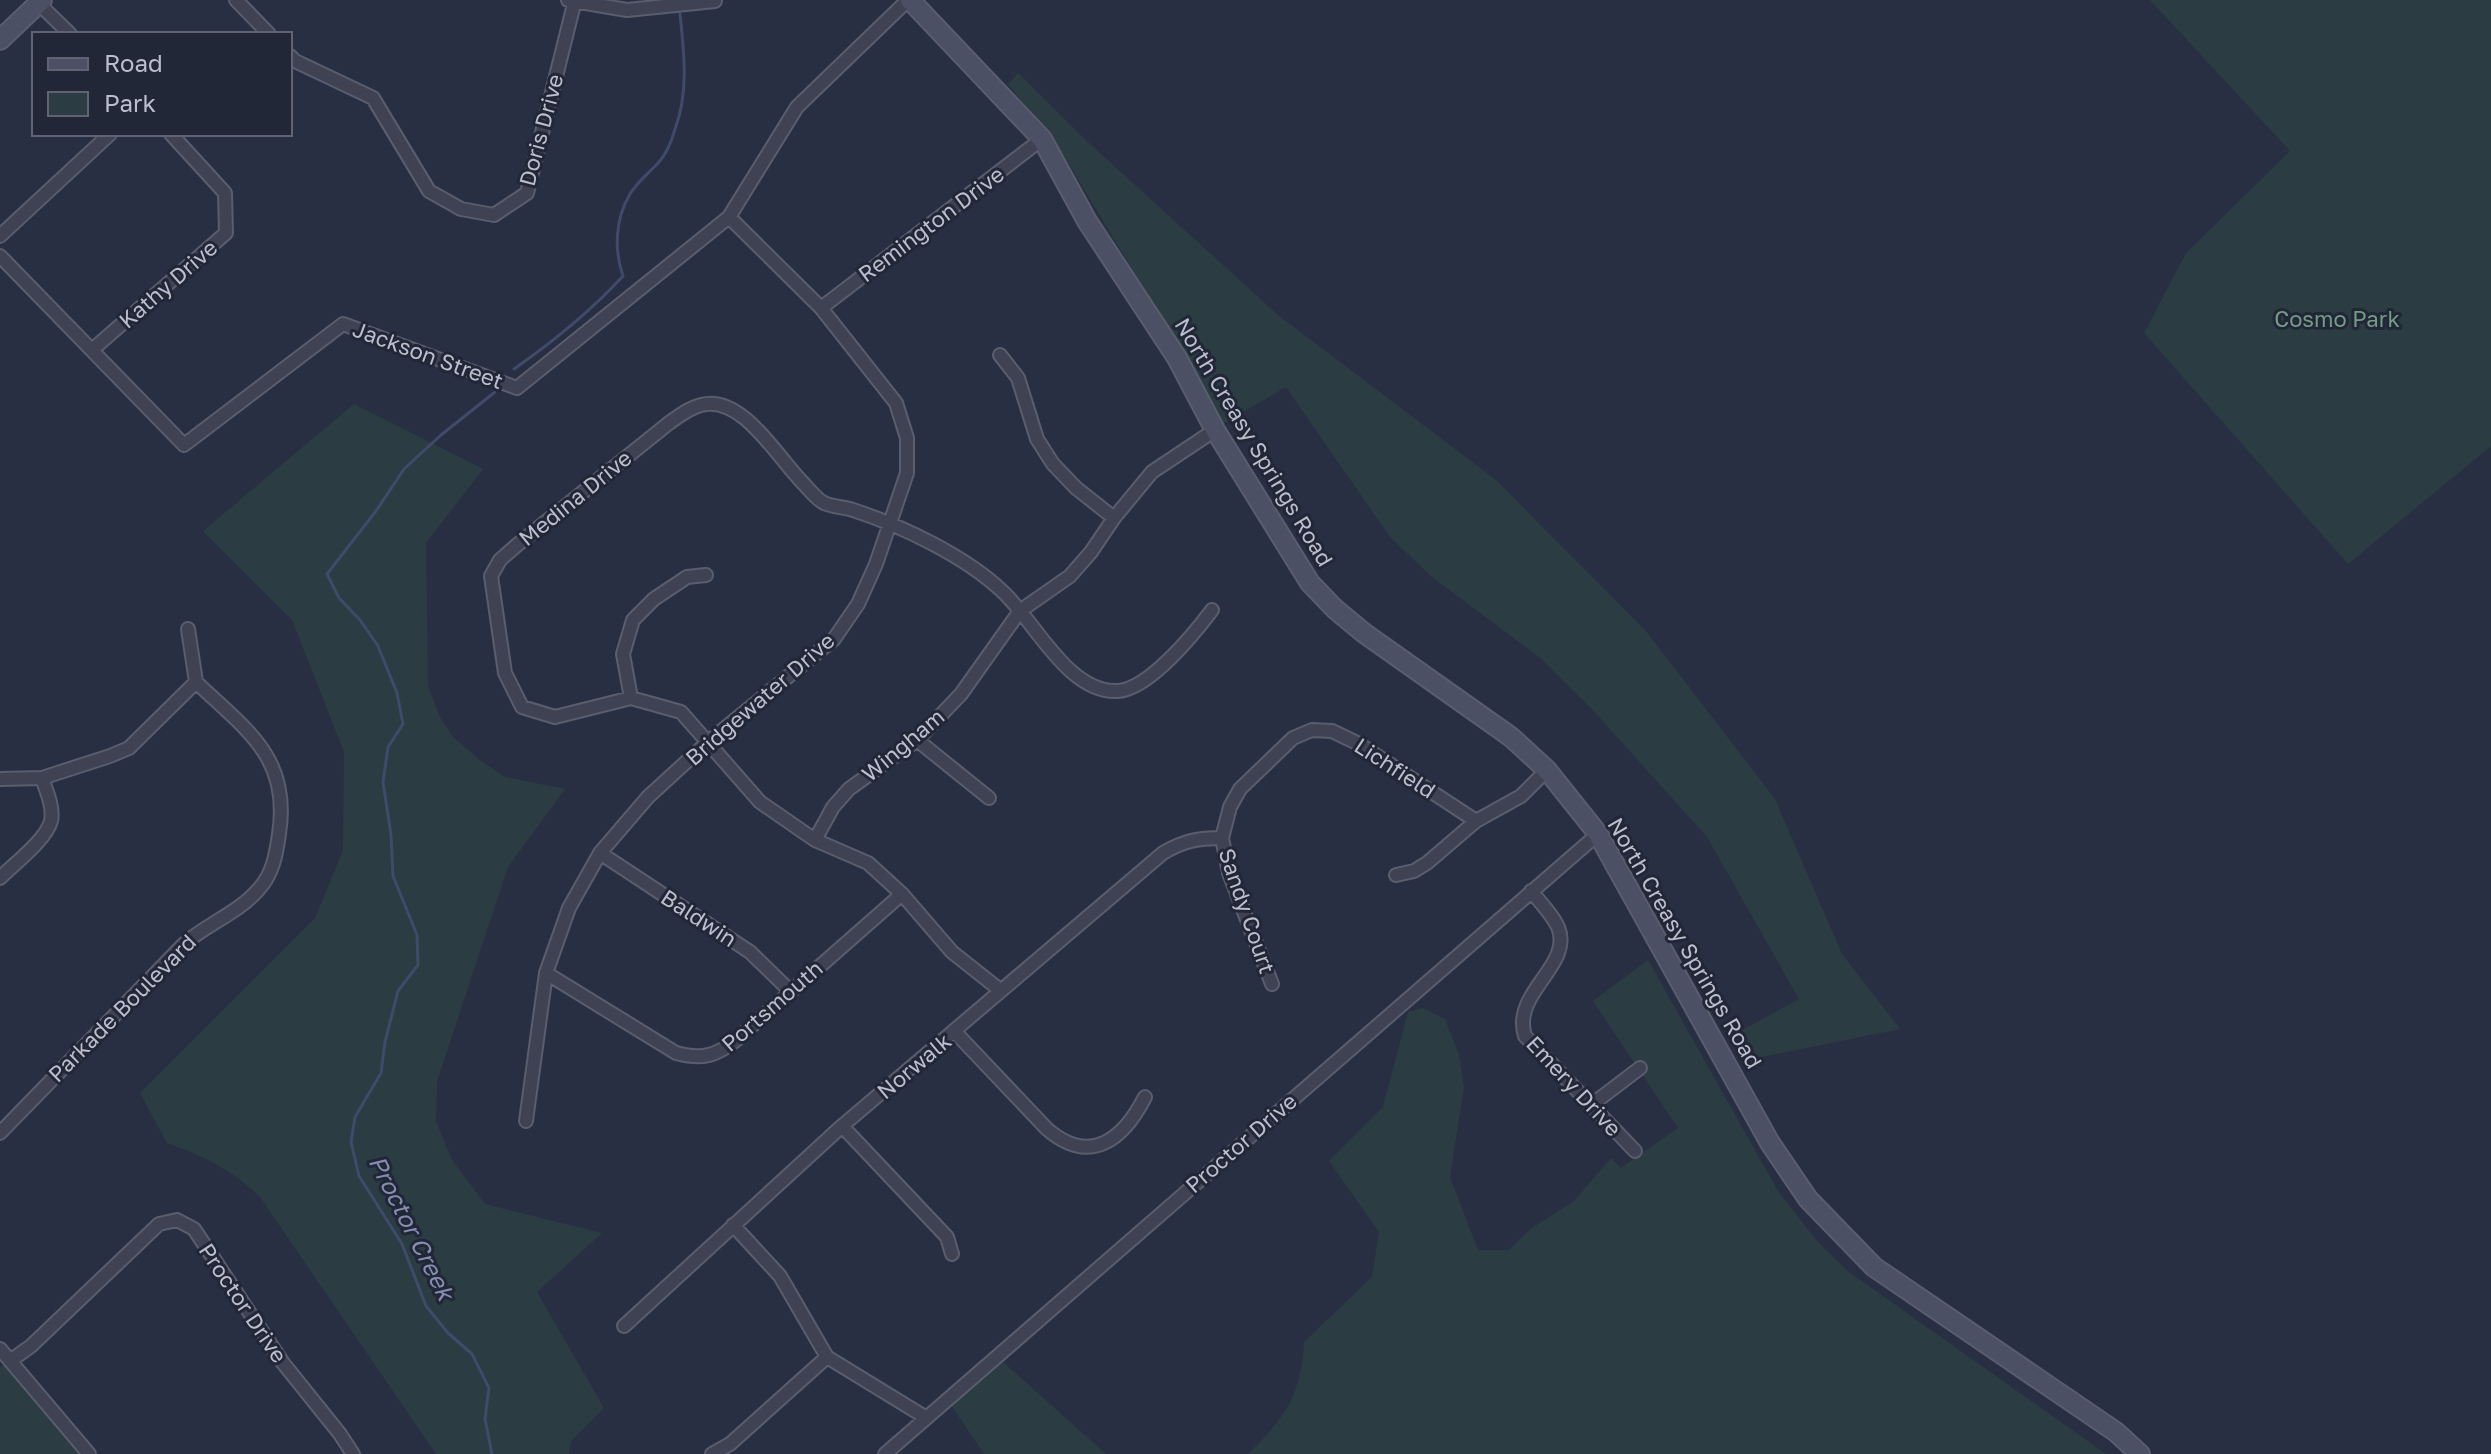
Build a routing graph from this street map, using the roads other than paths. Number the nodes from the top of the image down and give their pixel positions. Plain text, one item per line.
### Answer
1 (236, 0) edge
2 (572, 0) edge
3 (909, 0) edge
4 (38, 1) edge
5 (715, 1) edge
6 (68, 32) edge
7 (267, 32) edge
8 (0, 40) edge
9 (292, 58) edge
10 (108, 136) edge
11 (173, 136) edge
12 (1042, 139) junction
13 (729, 217) junction
14 (0, 236) edge
15 (0, 256) edge
16 (821, 308) junction
17 (92, 350) junction
18 (1000, 355) dead end
19 (1215, 430) junction
20 (1114, 518) junction
21 (890, 524) junction
22 (706, 575) dead end
23 (1212, 610) dead end
24 (1020, 611) junction
25 (188, 629) dead end
26 (196, 682) junction
27 (631, 698) junction
28 (917, 740) junction
29 (708, 742) junction
30 (1547, 770) junction
31 (42, 778) junction
32 (0, 779) edge
33 (989, 798) dead end
34 (1476, 821) junction
35 (1598, 834) junction
36 (1222, 838) junction
37 (815, 840) junction
38 (600, 853) junction
39 (1396, 875) dead end
40 (0, 878) edge
41 (1531, 891) junction
42 (902, 894) junction
43 (546, 973) junction
44 (1272, 984) dead end
45 (1000, 990) junction
46 (790, 991) junction
47 (955, 1032) junction
48 (1640, 1068) dead end
49 (1145, 1097) dead end
50 (1590, 1106) junction
51 (526, 1121) dead end
52 (842, 1126) junction
53 (0, 1133) edge
54 (1635, 1151) dead end
55 (733, 1225) junction
56 (952, 1254) dead end
57 (624, 1326) dead end
58 (0, 1349) edge
59 (827, 1357) junction
60 (10, 1361) junction
61 (925, 1417) junction
62 (89, 1454) edge
63 (353, 1454) edge
64 (712, 1454) edge
65 (885, 1454) edge
66 (2140, 1454) edge

1 - 7 street
2 - 5 street
2 - 9 street, Doris Drive
3 - 12 street, North Creasy Springs Road
3 - 13 street, Jackson Street
4 - 6 street
4 - 8 street
10 - 14 street
11 - 17 street, Kathy Drive
12 - 16 street, Remington Drive
12 - 19 street, North Creasy Springs Road
13 - 16 street, Bridgewater Drive
13 - 17 street, Jackson Street
15 - 17 street, Jackson Street
16 - 21 street, Bridgewater Drive
18 - 20 street
19 - 20 street, Wingham
19 - 30 street, North Creasy Springs Road
20 - 24 street, Wingham
21 - 24 street
21 - 27 street, Medina Drive
21 - 29 street, Bridgewater Drive
22 - 27 street
23 - 24 street
24 - 28 street, Wingham
25 - 26 street
26 - 31 street
26 - 53 street, Parkade Boulevard
27 - 29 street
28 - 33 street
28 - 37 street, Wingham
29 - 37 street
29 - 38 street, Bridgewater Drive
30 - 34 street
30 - 35 street, North Creasy Springs Road
31 - 32 street
31 - 40 street
34 - 36 street, Lichfield
34 - 39 street
35 - 41 street, Proctor Drive
35 - 66 street, North Creasy Springs Road
36 - 44 street, Sandy Court
36 - 45 street, Norwalk
37 - 42 street
38 - 43 street, Bridgewater Drive
38 - 46 street, Baldwin
41 - 50 street, Emery Drive
41 - 61 street, Proctor Drive
42 - 45 street
42 - 46 street, Portsmouth
43 - 46 street, Portsmouth
43 - 51 street, Bridgewater Drive
45 - 47 street, Norwalk
47 - 49 street
47 - 52 street, Norwalk
48 - 50 street
50 - 54 street, Emery Drive
52 - 55 street, Norwalk
52 - 56 street
55 - 57 street, Norwalk
55 - 59 street
58 - 60 street
59 - 61 street
59 - 64 street
60 - 62 street
60 - 63 street, Proctor Drive
61 - 65 street, Proctor Drive

